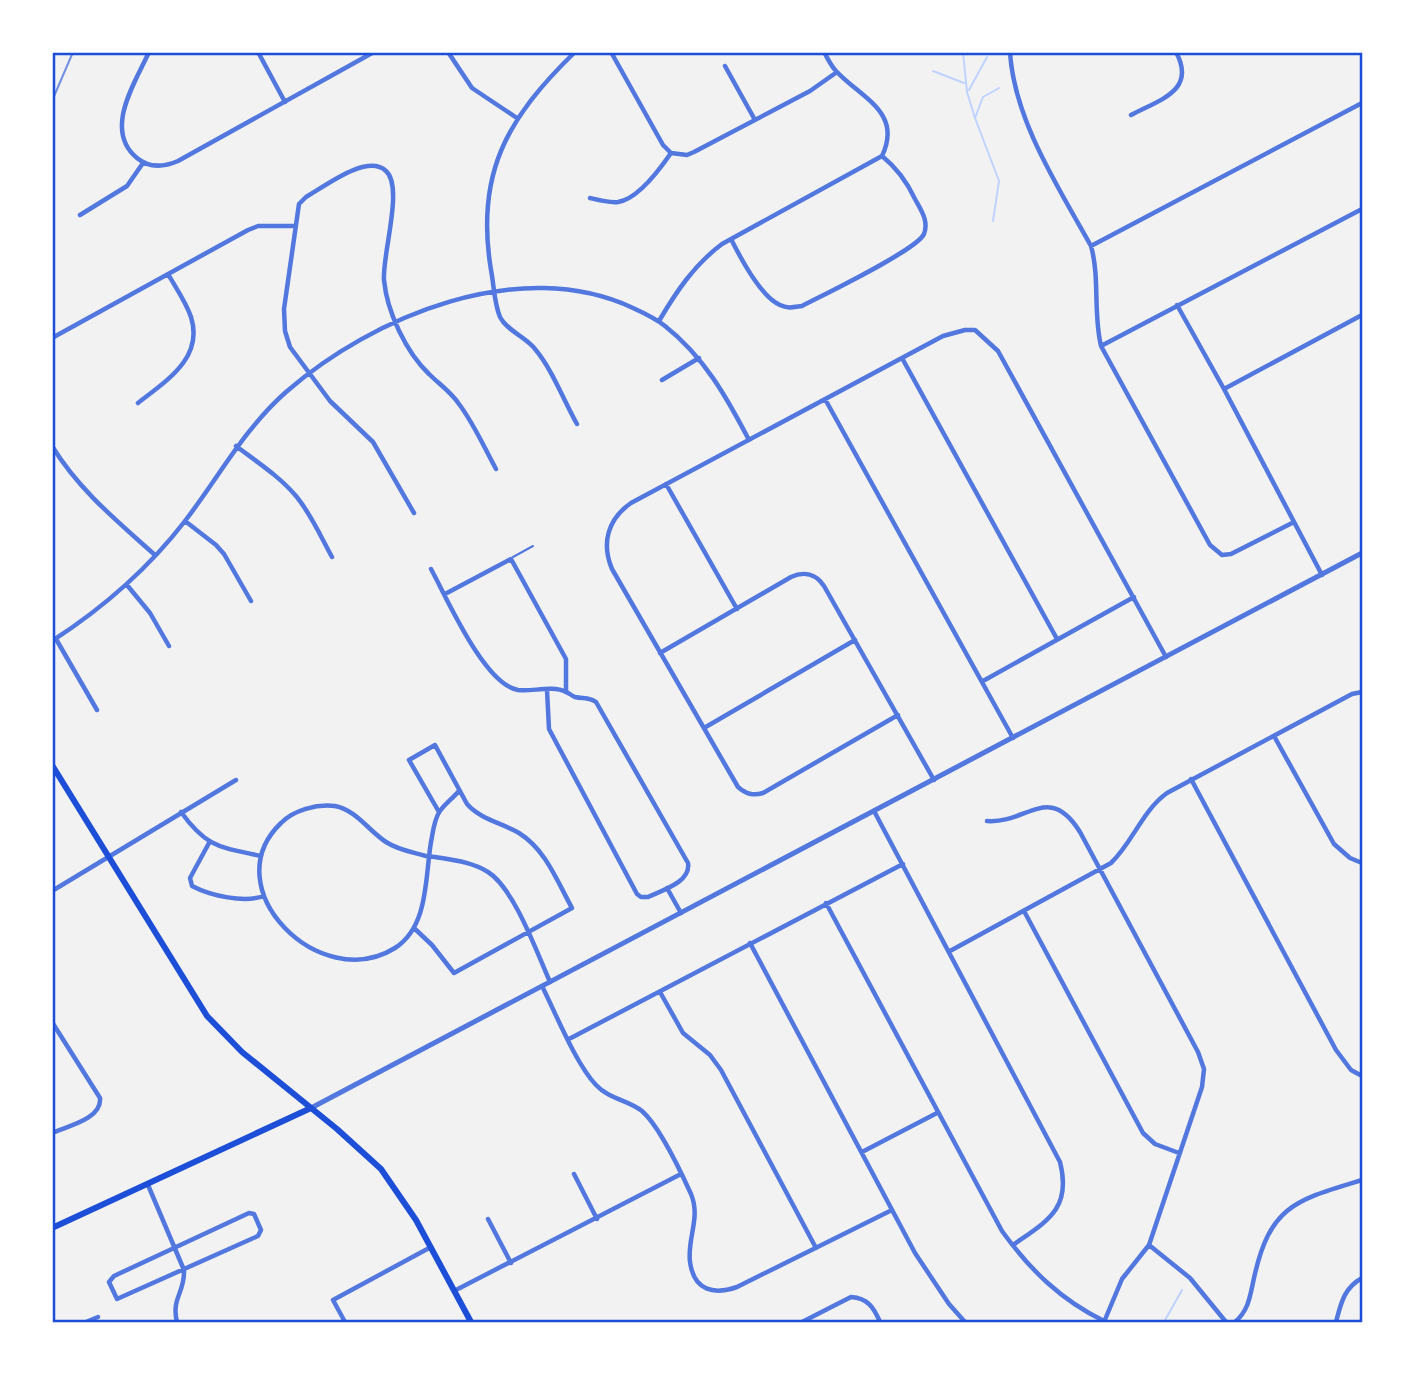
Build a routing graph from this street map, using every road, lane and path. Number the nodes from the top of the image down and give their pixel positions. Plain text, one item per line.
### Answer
1 (149, 52) edge
2 (258, 52) edge
3 (374, 52) edge
4 (449, 52) edge
5 (575, 52) edge
6 (611, 52) edge
7 (824, 52) edge
8 (1010, 52) edge
9 (1176, 52) edge
10 (725, 66) dead end
11 (837, 72) junction
12 (285, 102) junction
13 (1363, 103) edge
14 (1131, 115) dead end
15 (517, 118) junction
16 (755, 120) junction
17 (671, 153) junction
18 (882, 156) junction
19 (143, 163) junction
20 (590, 198) dead end
21 (1363, 209) edge
22 (80, 215) dead end
23 (295, 226) junction
24 (731, 239) junction
25 (1091, 246) junction
26 (168, 274) junction
27 (495, 292) junction
28 (1177, 305) junction
29 (1363, 315) edge
30 (396, 321) junction
31 (659, 321) junction
32 (52, 338) edge
33 (1101, 346) junction
34 (699, 358) junction
35 (902, 358) junction
36 (309, 374) junction
37 (662, 380) dead end
38 (1224, 389) junction
39 (825, 399) junction
40 (138, 402) dead end
41 (577, 424) dead end
42 (749, 440) junction
43 (52, 446) edge
44 (236, 446) junction
45 (496, 469) dead end
46 (666, 484) junction
47 (414, 513) dead end
48 (185, 521) junction
49 (1294, 522) junction
50 (533, 546) dead end
51 (1363, 553) edge
52 (155, 555) junction
53 (332, 557) dead end
54 (511, 559) junction
55 (431, 569) dead end
56 (1322, 575) junction
57 (127, 585) junction
58 (445, 594) junction
59 (1134, 597) junction
60 (251, 601) dead end
61 (737, 609) junction
62 (1057, 639) junction
63 (54, 640) edge
64 (855, 640) junction
65 (169, 646) dead end
66 (660, 653) junction
67 (1166, 657) junction
68 (983, 681) junction
69 (547, 690) junction
70 (566, 691) junction
71 (1363, 692) edge
72 (97, 710) dead end
73 (898, 715) junction
74 (704, 728) junction
75 (1274, 736) junction
76 (1013, 738) junction
77 (52, 765) edge
78 (1191, 779) junction
79 (236, 780) dead end
80 (934, 780) junction
81 (458, 792) junction
82 (874, 811) junction
83 (181, 812) junction
84 (439, 812) junction
85 (987, 821) dead end
86 (208, 843) junction
87 (261, 856) junction
88 (429, 856) junction
89 (108, 857) junction
90 (1363, 863) edge
91 (903, 864) junction
92 (1101, 870) junction
93 (667, 888) junction
94 (52, 891) edge
95 (264, 895) junction
96 (826, 903) junction
97 (1024, 911) junction
98 (681, 913) junction
99 (414, 928) junction
100 (527, 932) junction
101 (750, 943) junction
102 (950, 951) junction
103 (550, 982) junction
104 (542, 986) junction
105 (660, 992) junction
106 (52, 1022) edge
107 (569, 1039) junction
108 (1363, 1076) edge
109 (311, 1108) junction
110 (937, 1113) junction
111 (52, 1133) edge
112 (862, 1152) junction
113 (1179, 1153) junction
114 (574, 1174) dead end
115 (681, 1174) junction
116 (1363, 1180) edge
117 (148, 1185) junction
118 (892, 1210) junction
119 (488, 1219) dead end
120 (597, 1219) junction
121 (52, 1228) edge
122 (1013, 1245) junction
123 (1149, 1245) junction
124 (430, 1247) junction
125 (816, 1248) junction
126 (176, 1249) junction
127 (511, 1263) junction
128 (184, 1269) junction
129 (1363, 1278) edge
130 (454, 1291) junction
131 (98, 1317) dead end
132 (86, 1322) edge
133 (177, 1322) edge
134 (345, 1322) edge
135 (471, 1322) edge
136 (802, 1322) edge
137 (880, 1322) edge
138 (965, 1322) edge
139 (1104, 1322) edge
140 (1226, 1322) edge
141 (1236, 1322) edge
142 (1336, 1322) edge

1 - 19 street
2 - 12 street
3 - 12 street
4 - 15 street
5 - 15 street
6 - 17 street
7 - 11 street
8 - 25 street
9 - 14 street
10 - 16 street
11 - 16 street
11 - 18 street
12 - 19 street
13 - 25 street
15 - 27 street
16 - 17 street
17 - 20 street
18 - 24 street
18 - 24 street
19 - 22 street
21 - 28 street
23 - 26 street
23 - 30 street
23 - 36 street
24 - 31 street
25 - 33 street
26 - 32 street
26 - 40 street
27 - 30 street
27 - 31 street
27 - 41 street
28 - 33 street
28 - 38 street
29 - 38 street
30 - 36 street
30 - 45 street
31 - 34 street
33 - 49 street
34 - 37 street
34 - 42 street
35 - 39 street
35 - 59 street
35 - 62 street
36 - 44 street
36 - 47 street
38 - 49 street
39 - 42 street
39 - 68 street
42 - 46 street
43 - 52 street
44 - 48 street
44 - 53 street
46 - 61 street
46 - 66 street
48 - 52 street
48 - 60 street
49 - 56 street
50 - 54 lane
51 - 56 street
52 - 57 street
54 - 58 street
54 - 70 street
55 - 58 street
56 - 67 street
57 - 63 street
57 - 65 street
58 - 69 street
59 - 62 street
59 - 67 street
61 - 64 street
61 - 66 street
62 - 68 street
63 - 72 street
64 - 73 street
64 - 74 street
66 - 74 street
67 - 76 street
68 - 76 street
69 - 70 street
69 - 93 street
70 - 93 street
71 - 75 street
73 - 74 street
73 - 80 street
75 - 78 street
75 - 90 street
76 - 80 street
77 - 89 main road
78 - 92 street
78 - 108 street
79 - 83 street
80 - 82 street
81 - 84 street
81 - 84 street
81 - 100 street
82 - 91 street
82 - 98 street
83 - 86 street
83 - 89 street
84 - 88 street
85 - 92 street
86 - 87 street
86 - 95 street
87 - 88 street
87 - 95 street
88 - 99 street
88 - 100 street
89 - 94 street
89 - 109 main road
91 - 96 street
91 - 102 street
92 - 97 street
92 - 113 street
93 - 98 street
95 - 99 street
96 - 101 street
96 - 110 street
97 - 102 street
97 - 113 street
98 - 103 street
99 - 100 street
100 - 103 street
101 - 105 street
101 - 112 street
102 - 122 street
103 - 104 street
104 - 107 street
104 - 109 street
105 - 107 street
105 - 125 street
106 - 111 street
107 - 115 street
109 - 117 main road
109 - 124 main road
110 - 112 street
110 - 122 street
112 - 118 street
113 - 123 street
114 - 120 street
115 - 120 street
115 - 125 street
116 - 141 street
117 - 121 main road
117 - 126 street
118 - 125 street
118 - 138 street
119 - 127 street
120 - 127 street
122 - 139 street
123 - 139 street
123 - 140 street
124 - 130 main road
124 - 134 street
126 - 128 street
126 - 128 street
126 - 128 street
127 - 130 street
128 - 133 street
129 - 142 street
130 - 135 main road
131 - 132 street
136 - 137 street

